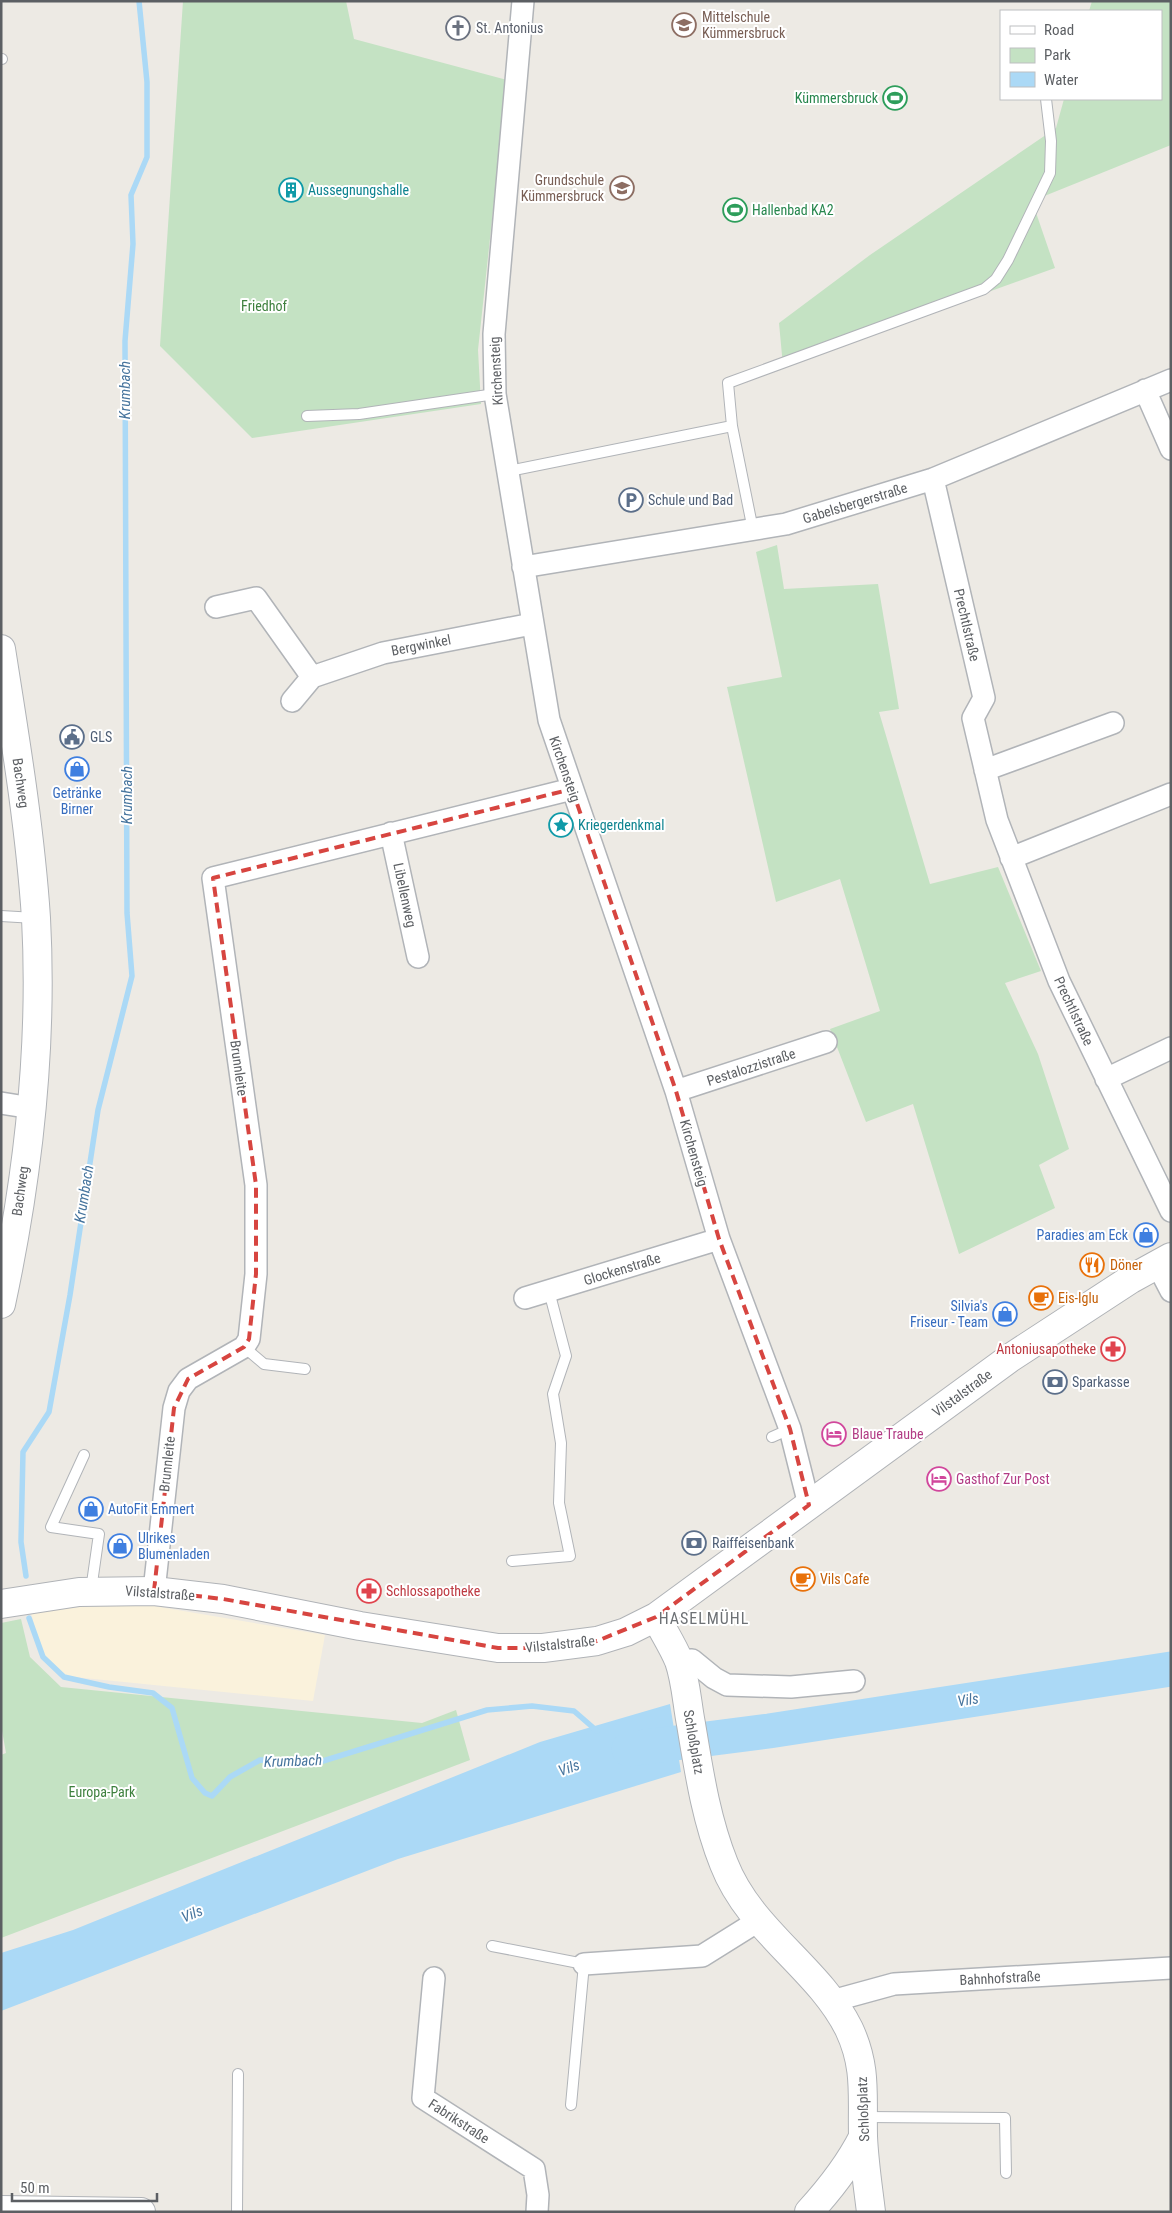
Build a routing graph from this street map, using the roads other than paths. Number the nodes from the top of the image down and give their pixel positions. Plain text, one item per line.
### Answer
1 (523, 1) edge
2 (1046, 100) edge
3 (1171, 380) edge
4 (1145, 390) junction
5 (495, 394) junction
6 (307, 416) dead end
7 (732, 426) junction
8 (1171, 449) edge
9 (509, 471) junction
10 (933, 479) junction
11 (753, 530) junction
12 (523, 567) junction
13 (216, 608) dead end
14 (532, 624) junction
15 (1, 649) edge
16 (312, 677) junction
17 (292, 701) dead end
18 (1113, 723) dead end
19 (986, 770) junction
20 (572, 789) junction
21 (1171, 794) edge
22 (391, 833) junction
23 (1011, 858) junction
24 (1, 916) edge
25 (36, 918) junction
26 (418, 957) dead end
27 (826, 1042) dead end
28 (1171, 1048) edge
29 (1106, 1079) junction
30 (676, 1092) junction
31 (1, 1103) edge
32 (32, 1108) junction
33 (1171, 1211) edge
34 (719, 1239) junction
35 (1164, 1260) edge
36 (3, 1287) edge
37 (549, 1291) junction
38 (1171, 1291) edge
39 (525, 1298) dead end
40 (244, 1348) junction
41 (304, 1369) dead end
42 (84, 1455) dead end
43 (809, 1505) junction
44 (512, 1561) dead end
45 (91, 1591) junction
46 (154, 1591) junction
47 (1, 1604) edge
48 (656, 1617) junction
49 (681, 1670) junction
50 (854, 1681) dead end
51 (758, 1921) junction
52 (492, 1946) dead end
53 (584, 1964) junction
54 (1171, 1968) edge
55 (434, 1978) dead end
56 (832, 2001) junction
57 (238, 2074) dead end
58 (571, 2105) dead end
59 (864, 2127) junction
60 (1006, 2173) dead end
61 (1, 2210) edge
62 (141, 2212) edge
63 (236, 2212) edge
64 (537, 2212) edge
65 (809, 2212) edge
66 (870, 2212) edge

1 - 5 street, Kirchensteig
2 - 7 lane
3 - 4 street, Gabelsbergerstraße
4 - 8 street
4 - 10 street, Gabelsbergerstraße
5 - 6 lane
5 - 9 street, Kirchensteig
7 - 9 lane
7 - 11 lane
9 - 12 street, Kirchensteig
10 - 11 street, Gabelsbergerstraße
10 - 19 street, Prechtlstraße
11 - 12 street, Gabelsbergerstraße
12 - 14 street, Kirchensteig
13 - 16 street
14 - 16 street, Bergwinkel
14 - 20 street, Kirchensteig
15 - 25 street, Bachweg
16 - 17 street
18 - 19 street
19 - 23 street, Prechtlstraße
20 - 22 street, Brunnleite
20 - 30 street, Kirchensteig
21 - 23 street
22 - 26 street, Libellenweg
22 - 40 street, Brunnleite
23 - 29 street, Prechtlstraße
24 - 25 lane
25 - 32 street, Bachweg
27 - 30 street, Pestalozzistraße
28 - 29 street
29 - 33 street, Prechtlstraße
30 - 34 street, Kirchensteig
31 - 32 street
32 - 36 street, Bachweg
34 - 37 street, Glockenstraße
34 - 43 street, Kirchensteig
35 - 38 street, Vilstalstraße
35 - 43 street, Vilstalstraße
37 - 39 street, Glockenstraße
37 - 44 lane
40 - 41 lane
40 - 46 street, Brunnleite
42 - 45 lane
43 - 48 street, Vilstalstraße
45 - 46 street, Vilstalstraße
45 - 47 street, Vilstalstraße
46 - 48 street, Vilstalstraße
48 - 49 street, Schloßplatz
49 - 50 street
49 - 51 street, Schloßplatz
51 - 53 street
51 - 56 street, Schloßplatz
52 - 53 lane
53 - 58 lane
54 - 56 street, Bahnhofstraße
55 - 64 street, Fabrikstraße
56 - 59 street, Schloßplatz
57 - 63 lane
59 - 60 lane
59 - 65 street
59 - 66 street, Schloßplatz
61 - 62 street

